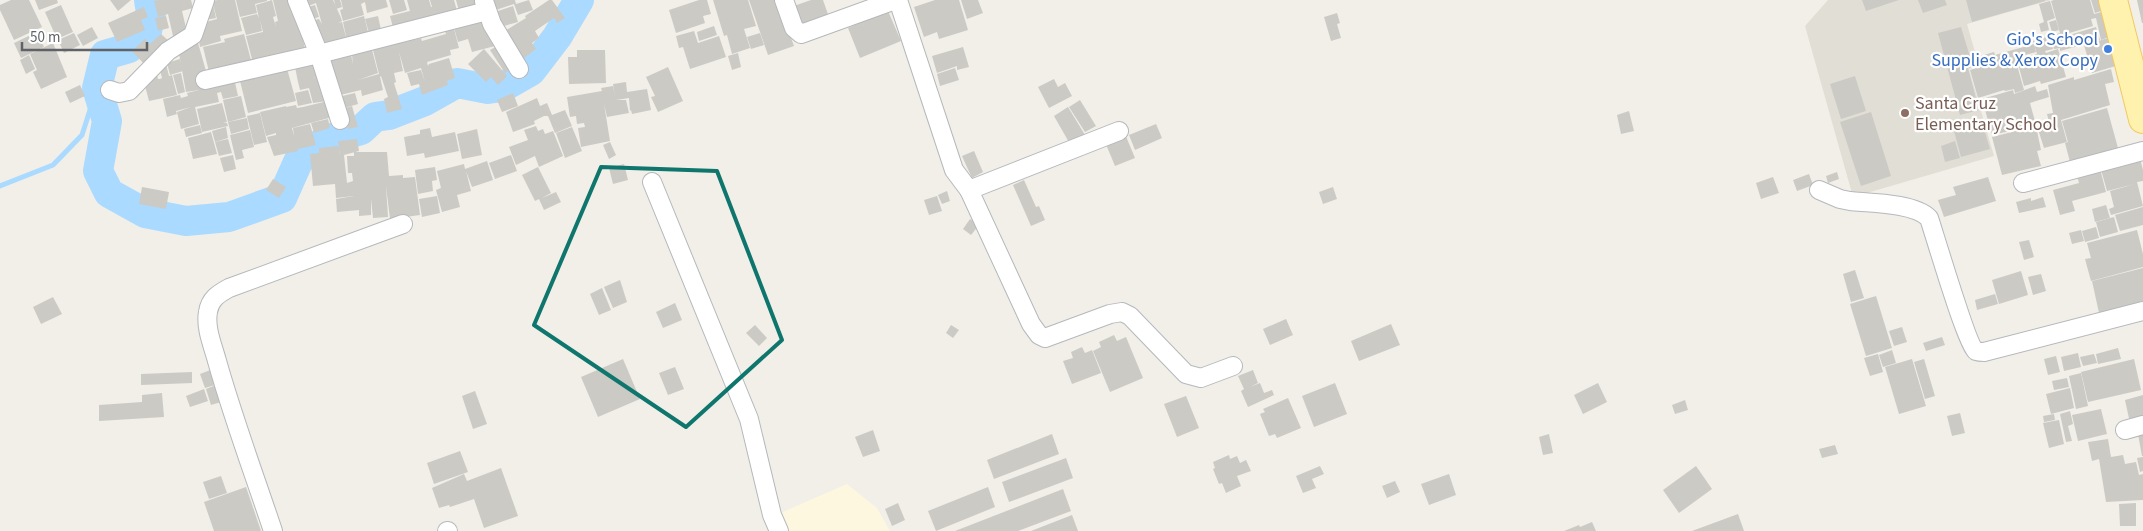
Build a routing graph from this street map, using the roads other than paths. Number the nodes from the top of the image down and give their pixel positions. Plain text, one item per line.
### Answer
1 (205, 0) edge
2 (297, 0) edge
3 (784, 0) edge
4 (896, 0) edge
5 (2113, 0) edge
6 (486, 6) edge
7 (319, 54) junction
8 (519, 69) dead end
9 (205, 80) dead end
10 (110, 90) dead end
11 (2143, 119) edge
12 (340, 120) dead end
13 (1119, 131) dead end
14 (2143, 151) edge
15 (652, 182) dead end
16 (2023, 183) dead end
17 (969, 190) junction
18 (1819, 190) dead end
19 (403, 224) dead end
20 (2143, 311) edge
21 (1233, 366) dead end
22 (2143, 426) edge
23 (2125, 430) dead end
24 (273, 531) edge
25 (778, 531) edge

1 - 10 street
2 - 7 street
3 - 4 street
4 - 17 street
5 - 11 main road
6 - 7 street
6 - 8 street
7 - 9 street
7 - 12 street
13 - 17 street
14 - 16 street
15 - 25 street
17 - 21 street
18 - 20 street
19 - 24 street
22 - 23 street

